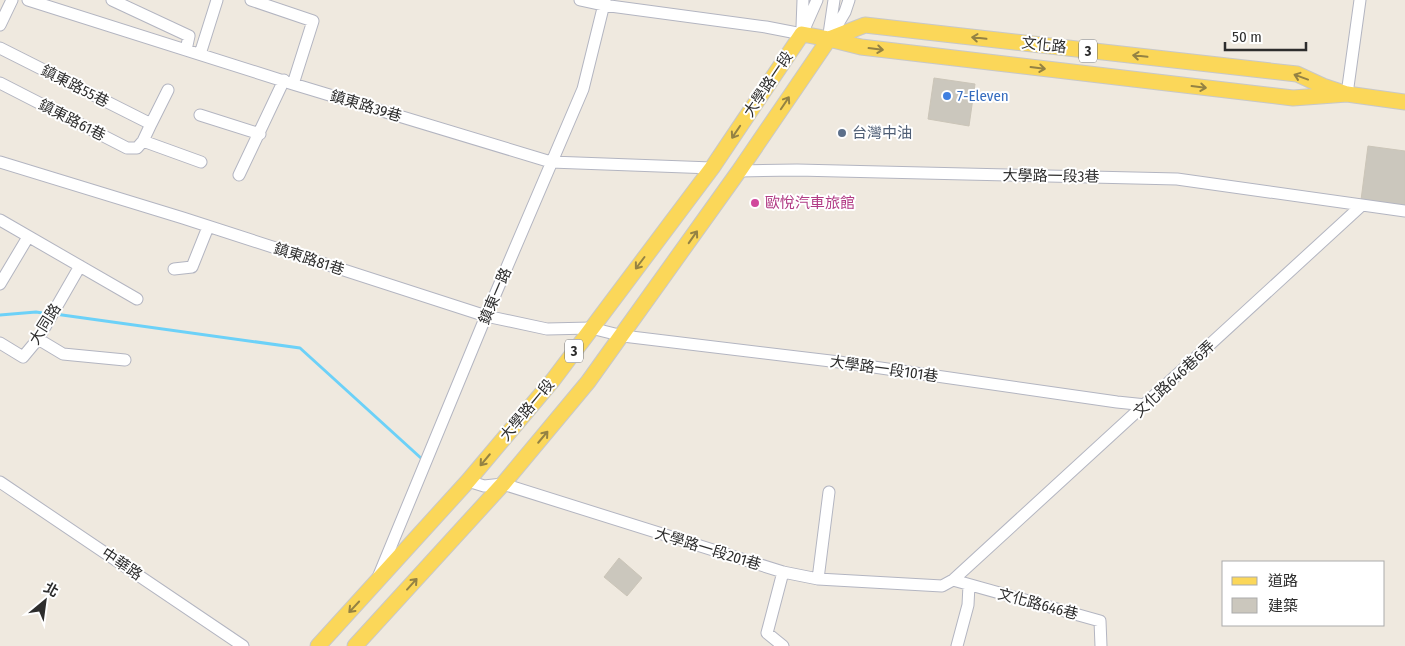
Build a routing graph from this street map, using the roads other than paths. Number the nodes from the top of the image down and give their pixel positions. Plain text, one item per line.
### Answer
1 (12, 0) edge
2 (28, 0) edge
3 (112, 0) edge
4 (217, 0) edge
5 (252, 0) edge
6 (580, 0) edge
7 (803, 0) edge
8 (817, 0) edge
9 (834, 0) edge
10 (849, 0) edge
11 (1360, 0) edge
12 (604, 3) edge
13 (0, 25) edge
14 (802, 34) junction
15 (829, 39) junction
16 (0, 48) edge
17 (186, 50) junction
18 (200, 54) junction
19 (289, 82) junction
20 (0, 83) edge
21 (168, 90) dead end
22 (1347, 94) junction
23 (1405, 102) edge
24 (200, 115) dead end
25 (151, 124) junction
26 (260, 134) junction
27 (143, 141) junction
28 (0, 162) edge
29 (201, 162) dead end
30 (551, 162) junction
31 (712, 168) junction
32 (740, 171) junction
33 (239, 175) dead end
34 (1361, 206) junction
35 (1405, 211) edge
36 (0, 220) edge
37 (208, 227) junction
38 (28, 237) junction
39 (80, 266) junction
40 (174, 269) dead end
41 (0, 284) edge
42 (138, 299) dead end
43 (486, 316) junction
44 (591, 328) junction
45 (622, 336) junction
46 (38, 338) junction
47 (0, 343) edge
48 (125, 360) dead end
49 (1146, 405) junction
50 (468, 481) junction
51 (0, 482) edge
52 (503, 484) junction
53 (829, 492) dead end
54 (783, 572) junction
55 (818, 579) junction
56 (953, 580) junction
57 (376, 584) junction
58 (969, 585) junction
59 (243, 646) edge
60 (318, 646) edge
61 (355, 646) edge
62 (783, 646) edge
63 (957, 646) edge
64 (1101, 646) edge

1 - 13 street
2 - 17 street, 鎮東路39巷
3 - 17 street
4 - 18 street
5 - 19 street
6 - 12 street, 文化路
7 - 14 street
8 - 14 street
9 - 15 street
10 - 15 street
11 - 22 street
12 - 14 street, 文化路
12 - 30 street, 鎮東一路
14 - 15 main road, 文化路 / 3
14 -> 31 main road, 大學路一段 / 3
15 -> 22 main road, 文化路 / 3
22 -> 15 main road, 文化路 / 3
32 -> 15 main road, 大學路一段 / 3
16 - 25 street, 鎮東路55巷
17 - 18 street, 鎮東路39巷
18 - 19 street, 鎮東路39巷
19 - 26 street
19 - 30 street, 鎮東路39巷
20 - 27 street, 鎮東路61巷
21 - 25 street
22 - 23 main road, 文化路 / 3
24 - 26 street
25 - 27 street
26 - 33 street
27 - 29 street
28 - 37 street, 鎮東路81巷
30 - 31 street, 鎮東路39巷
30 - 43 street, 鎮東一路
31 -> 44 main road, 大學路一段 / 3
32 - 34 street, 大學路一段3巷
45 -> 32 main road, 大學路一段 / 3
34 - 35 street
34 - 49 street, 文化路646巷6弄
36 - 38 street
37 - 40 street
37 - 43 street, 鎮東路81巷
38 - 39 street
38 - 41 street
39 - 42 street
39 - 46 street, 大同路
43 - 44 street, 鎮東路81巷
43 - 57 street, 鎮東一路
44 - 45 street, 鎮東路81巷
44 -> 50 main road, 大學路一段 / 3
45 - 49 street, 大學路一段101巷
52 -> 45 main road, 大學路一段 / 3
46 - 47 street, 大同路
46 - 48 street
49 - 56 street, 文化路646巷6弄
50 - 52 street, 大學路一段201巷
50 - 57 main road, 大學路一段 / 3
51 - 59 street, 中華路
52 - 54 street, 大學路一段201巷
61 -> 52 main road, 大學路一段 / 3
53 - 55 street
54 - 55 street, 大學路一段201巷
54 - 62 street
55 - 56 street, 大學路一段201巷
56 - 58 street, 文化路646巷
57 -> 60 main road, 大學路一段 / 3
58 - 63 street
58 - 64 street, 文化路646巷

